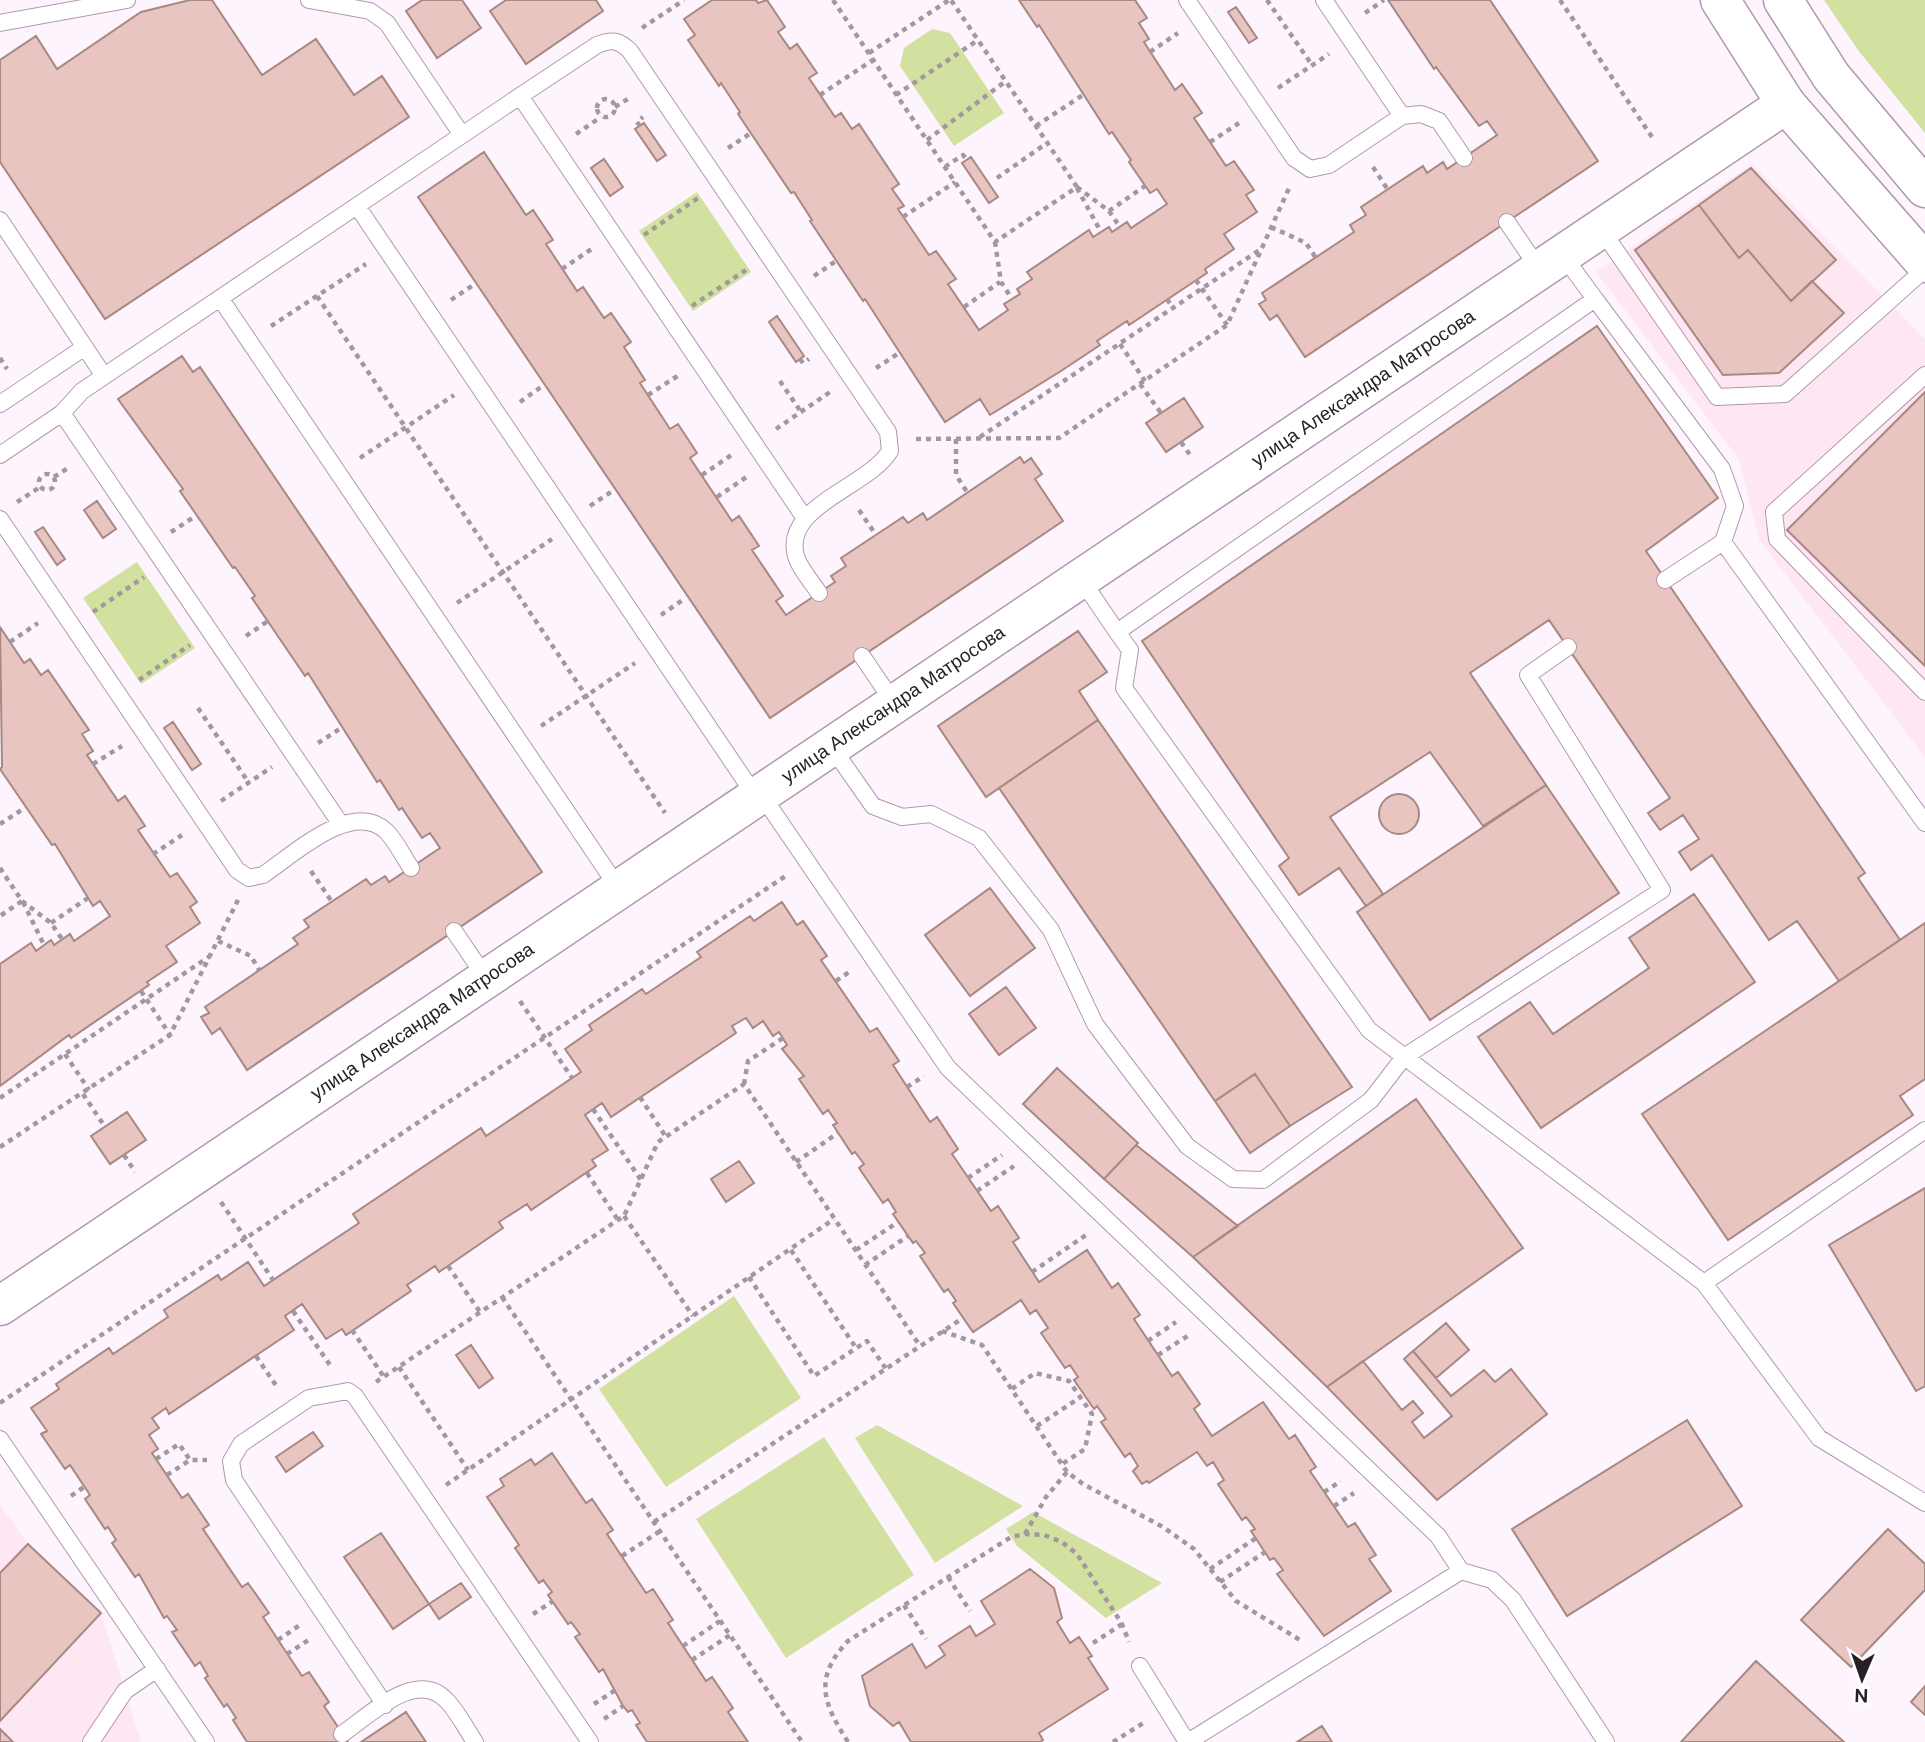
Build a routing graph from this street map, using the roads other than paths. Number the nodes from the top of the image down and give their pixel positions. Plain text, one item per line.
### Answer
1 (127, 0) edge
2 (309, 0) edge
3 (1187, 0) edge
4 (1324, 0) edge
5 (1720, 0) edge
6 (1783, 0) edge
7 (0, 23) edge
8 (520, 96) junction
9 (1786, 104) junction
10 (1402, 116) junction
11 (462, 135) junction
12 (1464, 158) dead end
13 (1925, 188) edge
14 (357, 206) junction
15 (0, 220) edge
16 (1507, 222) dead end
17 (1600, 228) junction
18 (1550, 261) junction
19 (1925, 263) edge
20 (1925, 269) edge
21 (220, 298) junction
22 (1595, 299) junction
23 (85, 347) junction
24 (1925, 374) edge
25 (104, 376) junction
26 (0, 404) edge
27 (62, 413) junction
28 (0, 455) edge
29 (804, 517) junction
30 (0, 519) edge
31 (1723, 542) junction
32 (1080, 578) junction
33 (1665, 580) dead end
34 (819, 593) dead end
35 (1117, 632) junction
36 (1568, 647) dead end
37 (862, 656) dead end
38 (1925, 692) edge
39 (894, 704) junction
40 (831, 746) junction
41 (758, 795) junction
42 (340, 823) junction
43 (1925, 823) edge
44 (411, 867) dead end
45 (619, 889) junction
46 (454, 931) dead end
47 (501, 986) junction
48 (1404, 1057) junction
49 (1925, 1130) edge
50 (1704, 1283) junction
51 (0, 1306) edge
52 (0, 1439) edge
53 (1925, 1503) edge
54 (1461, 1571) junction
55 (1140, 1666) road end
56 (157, 1669) junction
57 (385, 1704) junction
58 (342, 1734) dead end
59 (91, 1742) edge
60 (206, 1742) edge
61 (475, 1742) edge
62 (590, 1742) edge
63 (1187, 1742) edge
64 (1606, 1742) edge

1 - 7 lane
2 - 11 lane
3 - 10 lane
4 - 10 lane
5 - 9 street
6 - 13 street
8 - 11 lane
8 - 29 lane
8 - 29 lane
9 - 17 street, улица Александра Матросова
9 - 19 street
10 - 12 lane
11 - 14 lane
14 - 21 lane
14 - 41 lane
15 - 23 lane
16 - 18 lane
17 - 18 street, улица Александра Матросова
17 - 20 lane
18 - 22 lane
18 - 32 street, улица Александра Матросова
21 - 25 lane
21 - 45 lane
22 - 31 lane
22 - 35 lane
23 - 25 lane
23 - 26 lane
24 - 38 lane
25 - 27 lane
27 - 28 lane
27 - 42 lane
29 - 34 lane
30 - 42 lane
31 - 33 lane
31 - 43 lane
32 - 35 lane
32 - 39 street, улица Александра Матросова
35 - 48 lane
36 - 48 lane
37 - 39 lane
39 - 40 street, улица Александра Матросова
40 - 41 street, улица Александра Матросова
40 - 48 lane
41 - 45 street, улица Александра Матросова
41 - 54 lane
42 - 44 lane
45 - 47 street, улица Александра Матросова
46 - 47 lane
47 - 51 street, улица Александра Матросова
48 - 50 lane
49 - 50 lane
50 - 53 lane
52 - 56 lane
54 - 63 lane
54 - 64 lane
55 - 63 lane
56 - 59 lane
56 - 60 lane
57 - 58 lane
57 - 61 lane
57 - 62 lane

